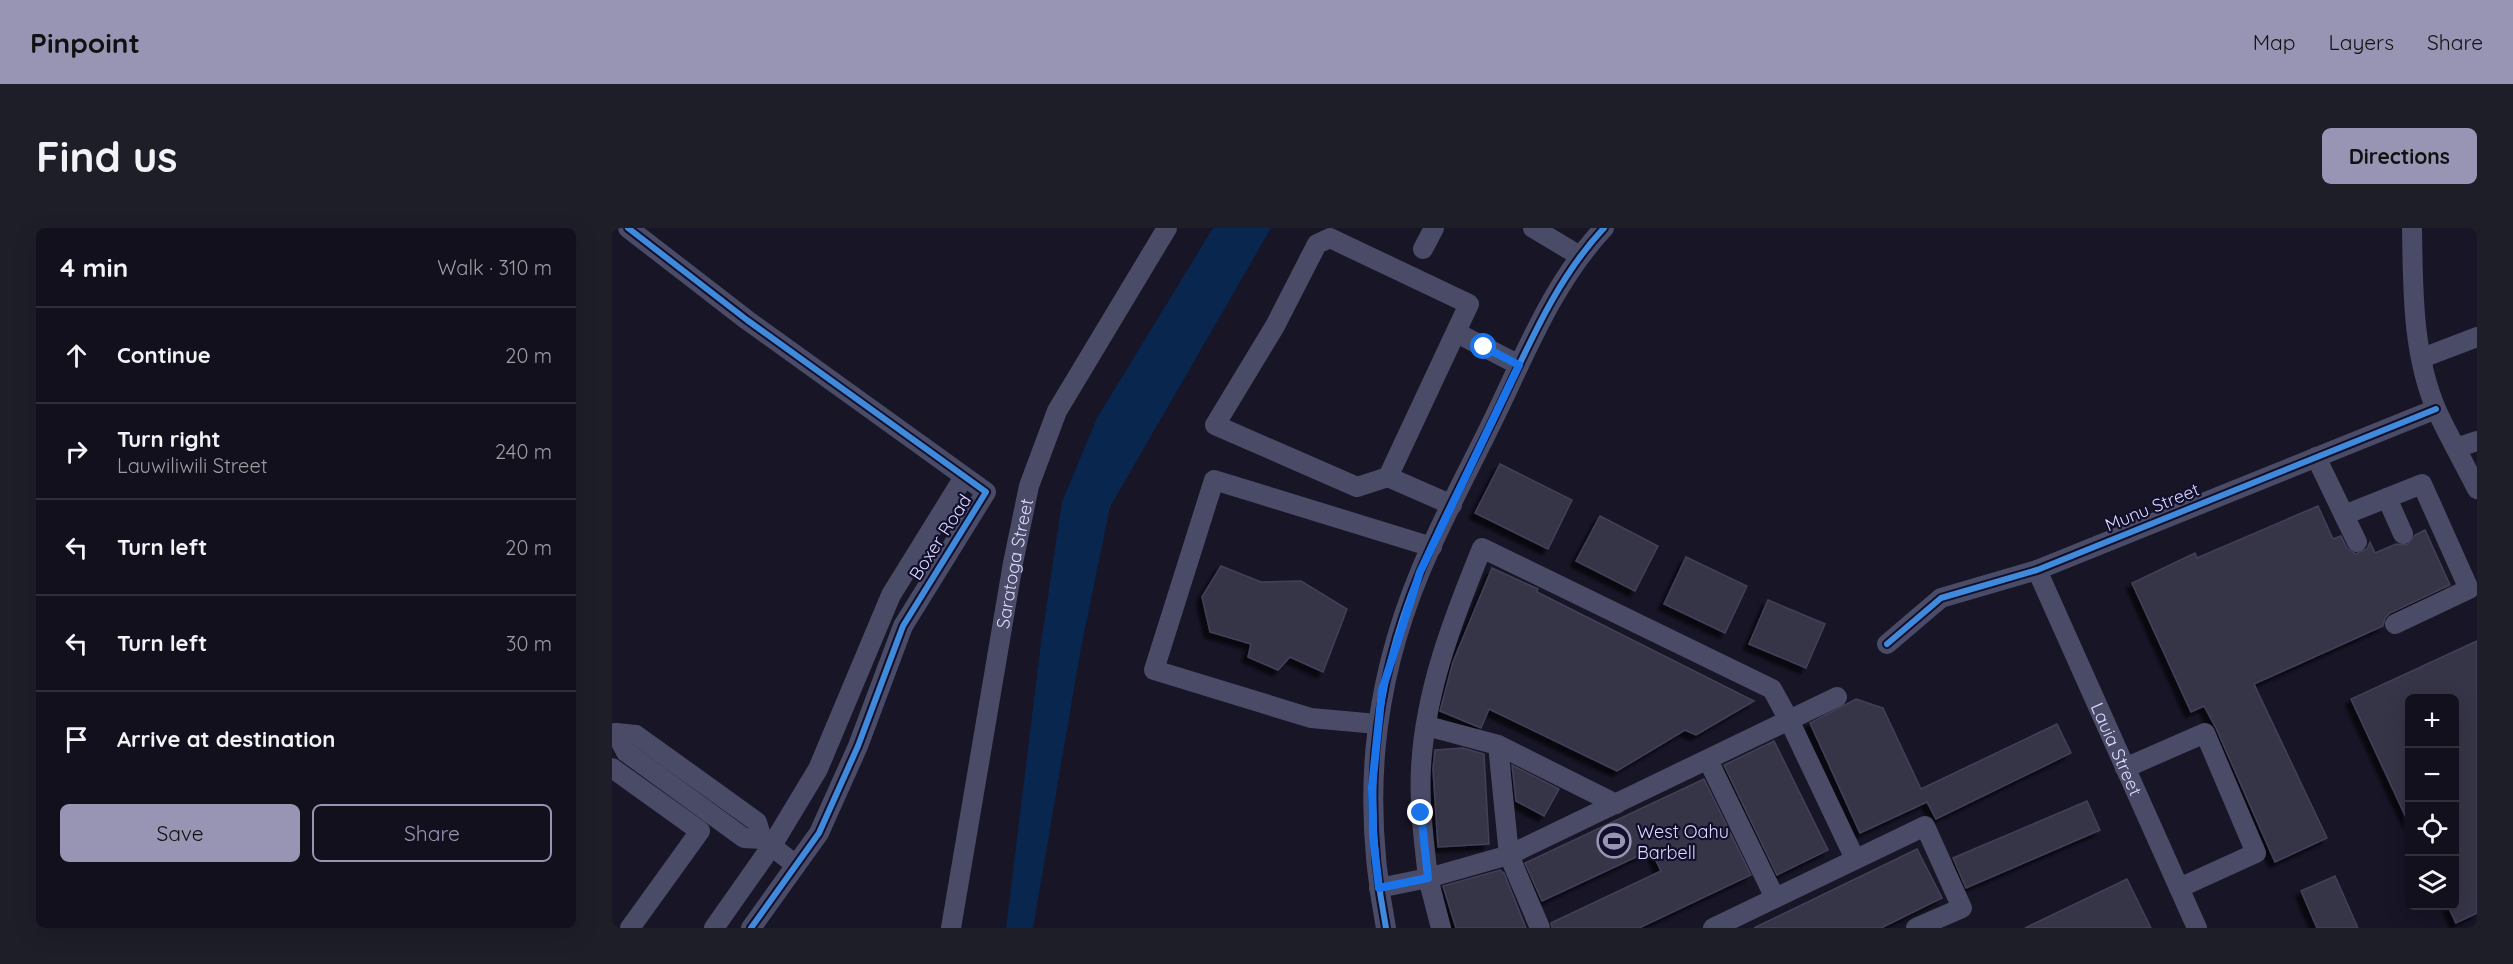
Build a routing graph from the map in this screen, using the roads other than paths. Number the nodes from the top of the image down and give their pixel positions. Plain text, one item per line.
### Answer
1 (628, 228) edge
2 (1167, 228) edge
3 (1434, 228) edge
4 (1533, 228) edge
5 (1604, 228) edge
6 (2412, 228) edge
7 (1423, 249) dead end
8 (1580, 256) junction
9 (1457, 333) junction
10 (2477, 337) edge
11 (2422, 358) junction
12 (1519, 365) junction
13 (2436, 409) junction
14 (2477, 441) edge
15 (2456, 448) junction
16 (2316, 457) junction
17 (964, 477) junction
18 (1388, 477) junction
19 (2477, 489) edge
20 (2387, 498) junction
21 (1452, 505) junction
22 (2344, 515) junction
23 (2403, 534) dead end
24 (2356, 542) dead end
25 (1432, 547) junction
26 (2037, 570) junction
27 (2473, 587) edge
28 (2395, 624) dead end
29 (1887, 644) dead end
30 (1837, 697) dead end
31 (1789, 720) junction
32 (1377, 724) junction
33 (1427, 726) junction
34 (614, 736) edge
35 (1498, 745) junction
36 (1708, 760) junction
37 (612, 768) edge
38 (2125, 768) junction
39 (1616, 804) junction
40 (766, 843) junction
41 (1509, 855) junction
42 (1855, 859) junction
43 (796, 865) junction
44 (1428, 878) junction
45 (1379, 888) junction
46 (2179, 888) junction
47 (1775, 898) junction
48 (1719, 927) edge
49 (630, 928) edge
50 (714, 928) edge
51 (751, 928) edge
52 (951, 928) edge
53 (1386, 928) edge
54 (1441, 928) edge
55 (1540, 928) edge
56 (1917, 928) edge
57 (2197, 928) edge

1 - 17 street, Boxer Road
2 - 52 street, Saratoga Street
3 - 7 street
4 - 8 street
5 - 8 street
6 - 11 street
8 - 12 street
9 - 12 street
9 - 18 street
9 - 18 street
10 - 11 street
11 - 13 street
12 - 21 street
13 - 15 street
13 - 16 street, Munu Street
14 - 15 street
15 - 19 street
16 - 22 street
16 - 26 street, Munu Street
17 - 40 street, Boxer Road
17 - 43 street, Boxer Road
18 - 21 street
20 - 22 street
20 - 23 street
20 - 27 street
21 - 25 street
22 - 24 street
25 - 32 street
25 - 32 street
26 - 29 street, Munu Street
26 - 38 street, Lauia Street
27 - 28 street
30 - 31 street
31 - 33 street
31 - 36 street
31 - 42 street
32 - 45 street
33 - 35 street
33 - 44 street
34 - 40 street
35 - 39 street
35 - 41 street
36 - 39 street
36 - 47 street
37 - 49 street
38 - 46 street, Lauia Street
38 - 46 street
39 - 41 street
40 - 43 street
40 - 50 street, Boxer Road
41 - 44 street
41 - 55 street
42 - 47 street
42 - 56 street
43 - 51 street, Boxer Road
44 - 45 street
44 - 54 street
45 - 53 street
46 - 57 street, Lauia Street
47 - 48 street

